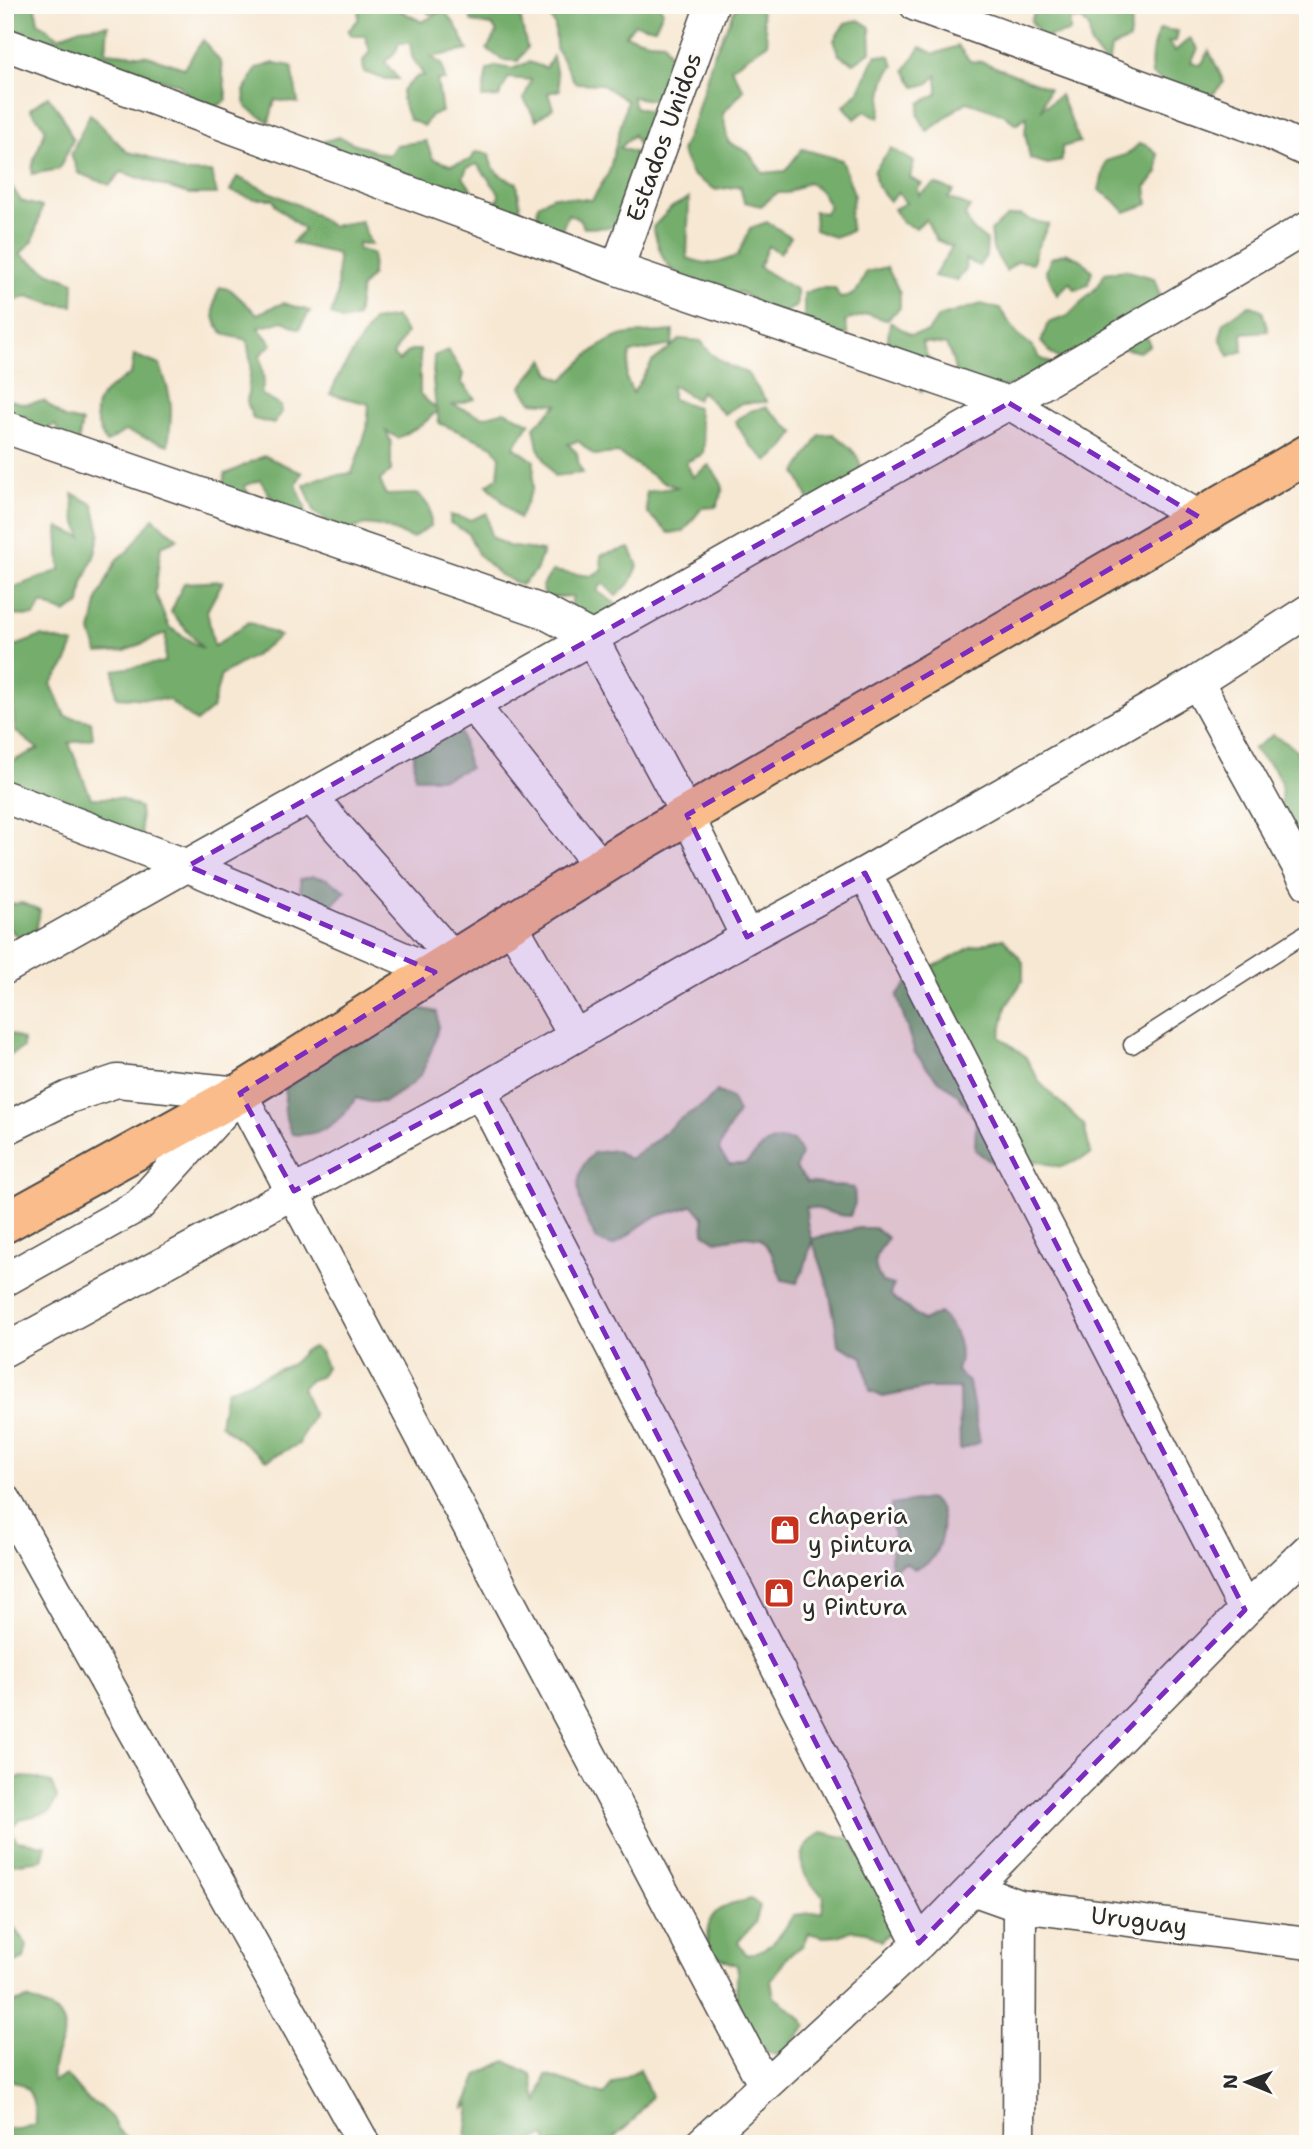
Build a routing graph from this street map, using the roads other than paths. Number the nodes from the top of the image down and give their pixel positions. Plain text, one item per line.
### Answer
1 (712, 5) edge
2 (916, 5) edge
3 (5, 44) edge
4 (1308, 151) edge
5 (1308, 227) edge
6 (617, 269) junction
7 (1009, 403) junction
8 (5, 427) edge
9 (1308, 454) edge
10 (1199, 517) junction
11 (1308, 611) edge
12 (591, 638) junction
13 (1197, 682) junction
14 (472, 704) junction
15 (310, 796) junction
16 (5, 797) edge
17 (687, 815) junction
18 (188, 866) junction
19 (601, 867) junction
20 (864, 873) junction
21 (1307, 880) edge
22 (510, 924) junction
23 (1308, 932) edge
24 (747, 937) junction
25 (445, 966) junction
26 (5, 968) edge
27 (575, 1036) junction
28 (1132, 1045) dead end
29 (480, 1091) junction
30 (240, 1093) junction
31 (5, 1129) edge
32 (294, 1191) junction
33 (5, 1223) edge
34 (5, 1280) edge
35 (5, 1350) edge
36 (5, 1500) edge
37 (1308, 1550) edge
38 (1245, 1609) junction
39 (972, 1889) junction
40 (1020, 1906) junction
41 (1308, 1942) edge
42 (919, 1943) junction
43 (764, 2084) junction
44 (364, 2144) edge
45 (701, 2144) edge
46 (1019, 2144) edge

1 - 6 street, Estados Unidos
2 - 4 street
3 - 6 street
5 - 7 street
6 - 7 street
7 - 10 street
7 - 12 street
8 - 12 street
9 - 10 highway
10 - 17 highway
11 - 13 street
12 - 14 street
12 - 17 street
13 - 20 street
13 - 21 street
14 - 15 street
14 - 19 street
15 - 18 street
15 - 25 street
16 - 18 street
17 - 19 highway
17 - 24 street
18 - 25 street
18 - 26 street
19 - 22 highway
20 - 24 street
20 - 38 street
22 - 25 highway
22 - 27 street
23 - 28 lane
24 - 27 street
25 - 30 highway
27 - 29 street
29 - 32 street
29 - 42 street
30 - 31 street
30 - 32 street
30 - 33 highway
30 - 34 street
32 - 35 street
32 - 43 street
36 - 44 street
37 - 38 street
38 - 39 street
39 - 40 street, Uruguay
39 - 42 street
40 - 41 street, Uruguay
40 - 46 street
42 - 43 street
43 - 45 street

